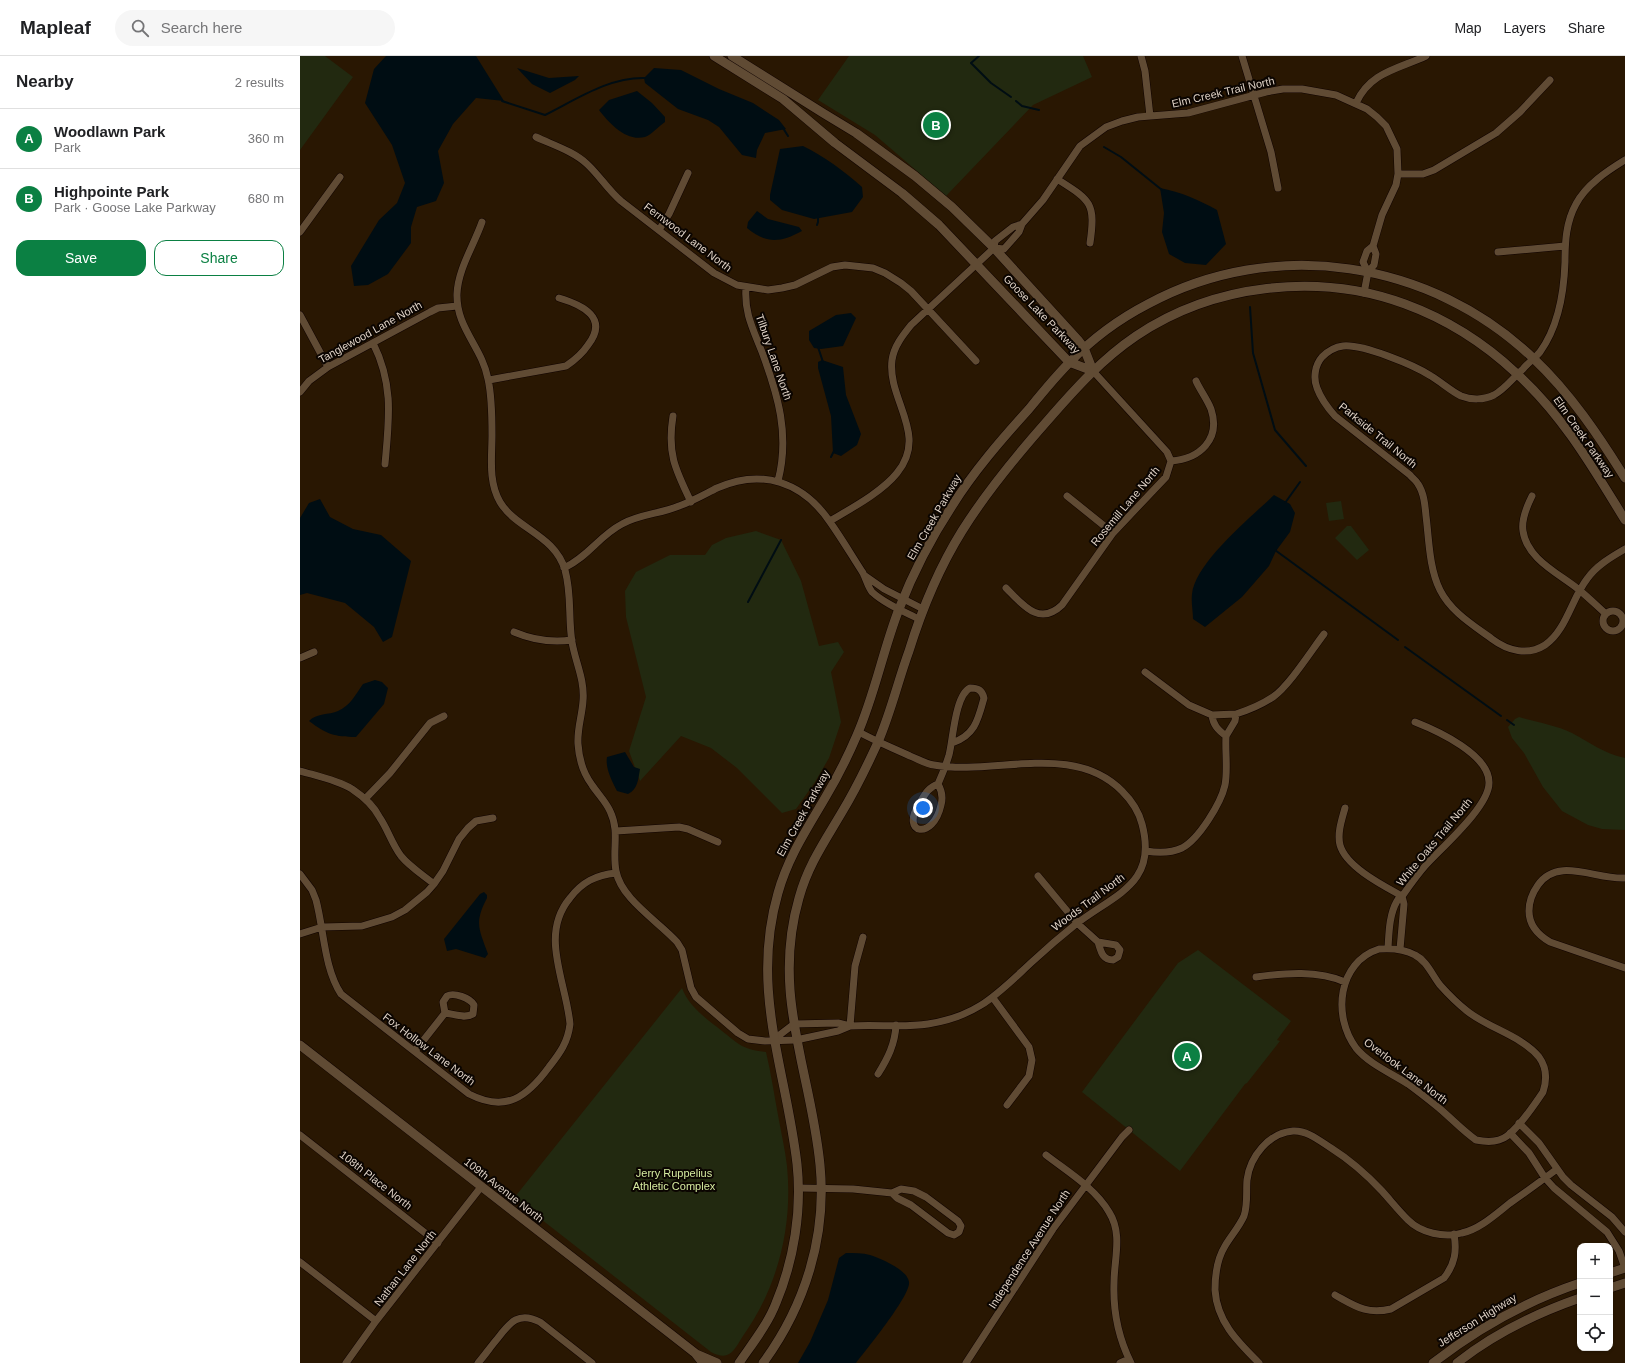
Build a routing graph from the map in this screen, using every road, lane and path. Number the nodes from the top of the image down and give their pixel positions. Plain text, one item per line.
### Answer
1 (714, 56) edge
2 (732, 56) edge
3 (1141, 56) edge
4 (1242, 56) edge
5 (1426, 56) edge
6 (1550, 80) dead end
7 (1254, 95) junction
8 (1356, 103) junction
9 (1150, 116) junction
10 (536, 137) dead end
11 (1625, 160) edge
12 (688, 173) dead end
13 (1398, 174) junction
14 (340, 177) dead end
15 (1057, 179) junction
16 (1278, 188) dead end
17 (482, 222) dead end
18 (1022, 224) junction
19 (659, 230) junction
20 (300, 232) edge
21 (1090, 243) dead end
22 (1373, 246) junction
23 (1565, 246) junction
24 (994, 248) junction
25 (1498, 252) dead end
26 (978, 264) junction
27 (1368, 272) junction
28 (746, 287) junction
29 (1364, 293) junction
30 (559, 298) dead end
31 (457, 306) junction
32 (928, 310) junction
33 (300, 315) edge
34 (373, 343) junction
35 (1084, 348) junction
36 (1533, 358) junction
37 (976, 361) dead end
38 (1070, 362) junction
39 (328, 366) junction
40 (1093, 371) junction
41 (1518, 374) junction
42 (489, 380) junction
43 (1196, 381) dead end
44 (300, 392) edge
45 (673, 416) dead end
46 (1171, 461) junction
47 (385, 464) dead end
48 (1625, 478) edge
49 (778, 482) junction
50 (1067, 496) dead end
51 (1532, 496) dead end
52 (691, 502) junction
53 (1625, 520) edge
54 (830, 521) junction
55 (1113, 533) junction
56 (1625, 550) edge
57 (564, 568) junction
58 (864, 574) junction
59 (1006, 588) dead end
60 (1579, 590) junction
61 (904, 599) junction
62 (899, 609) junction
63 (923, 609) junction
64 (1606, 614) dead end
65 (919, 619) junction
66 (514, 632) dead end
67 (1324, 634) dead end
68 (572, 640) junction
69 (314, 652) dead end
70 (300, 658) edge
71 (1145, 672) dead end
72 (1212, 714) junction
73 (1236, 714) junction
74 (444, 716) dead end
75 (1415, 722) dead end
76 (858, 732) junction
77 (1226, 736) junction
78 (878, 742) junction
79 (952, 743) junction
80 (944, 766) junction
81 (300, 771) edge
82 (938, 784) junction
83 (366, 800) junction
84 (1345, 808) dead end
85 (493, 818) dead end
86 (616, 830) junction
87 (718, 842) dead end
88 (1146, 851) junction
89 (616, 873) junction
90 (300, 874) edge
91 (1038, 876) dead end
92 (1625, 878) edge
93 (434, 884) junction
94 (1402, 896) junction
95 (1078, 923) junction
96 (322, 927) junction
97 (300, 934) edge
98 (863, 937) dead end
99 (1098, 942) dead end
100 (1388, 948) junction
101 (1400, 949) junction
102 (1625, 968) edge
103 (1256, 977) dead end
104 (1345, 982) junction
105 (994, 998) junction
106 (445, 1013) junction
107 (794, 1024) junction
108 (896, 1025) junction
109 (850, 1026) junction
110 (773, 1040) junction
111 (796, 1040) junction
112 (300, 1045) edge
113 (415, 1051) junction
114 (878, 1074) dead end
115 (1007, 1105) dead end
116 (1519, 1123) junction
117 (1129, 1130) dead end
118 (1510, 1133) junction
119 (300, 1135) edge
120 (1046, 1156) dead end
121 (1557, 1169) junction
122 (1545, 1178) junction
123 (1085, 1185) junction
124 (481, 1187) junction
125 (798, 1188) junction
126 (821, 1188) junction
127 (892, 1193) junction
128 (1625, 1232) edge
129 (1454, 1234) junction
130 (438, 1243) junction
131 (300, 1262) edge
132 (1625, 1268) edge
133 (1613, 1272) edge
134 (1625, 1283) edge
135 (1577, 1284) edge
136 (1613, 1287) edge
137 (1335, 1295) dead end
138 (1577, 1299) edge
139 (376, 1322) junction
140 (695, 1353) junction
141 (1130, 1361) edge
142 (346, 1363) edge
143 (478, 1363) edge
144 (592, 1363) edge
145 (703, 1363) edge
146 (717, 1363) edge
147 (738, 1363) edge
148 (763, 1363) edge
149 (966, 1363) edge
150 (1120, 1363) edge
151 (1259, 1363) edge
152 (1433, 1363) edge
153 (1456, 1363) edge

1 - 26 street, Goose Lake Parkway
2 - 24 street, Goose Lake Parkway
3 - 9 street
4 - 7 street
5 - 8 street
6 - 13 street
7 - 8 street, Elm Creek Trail North
7 - 9 street, Elm Creek Trail North
7 - 16 street
8 - 13 street, Elm Creek Trail North
9 - 15 street, Elm Creek Trail North
10 - 19 street, Fernwood Lane North
11 - 23 street, Parkside Trail North
12 - 19 street
13 - 22 street, Elm Creek Trail North
14 - 20 street
15 - 18 street, Elm Creek Trail North
15 - 21 street
17 - 31 street
18 - 24 street, Elm Creek Trail North
18 - 24 street, Elm Creek Trail North
19 - 28 street, Fernwood Lane North
22 - 27 street, Elm Creek Trail North
22 - 27 street, Elm Creek Trail North
23 - 25 street
23 - 36 street, Parkside Trail North
24 - 26 street
24 - 35 street, Goose Lake Parkway
26 - 32 street
26 - 38 street, Goose Lake Parkway
27 - 29 street, Elm Creek Trail North
27 - 35 street, Elm Creek Parkway
27 - 36 street, Elm Creek Parkway
28 - 32 street, Fernwood Lane North
28 - 49 street, Tilbury Lane North
29 - 40 street, Elm Creek Parkway
29 - 41 street, Elm Creek Parkway
30 - 42 street
31 - 34 street, Tanglewood Lane North
31 - 42 street
32 - 37 street, Fernwood Lane North
32 - 54 street
33 - 39 street
34 - 39 street, Tanglewood Lane North
34 - 47 street
35 - 38 street, Elm Creek Parkway
35 - 40 street, Goose Lake Parkway
36 - 41 street, Parkside Trail North
36 - 48 street, Elm Creek Parkway
38 - 40 street, Goose Lake Parkway
38 - 61 street, Elm Creek Parkway
39 - 44 street, Tanglewood Lane North
40 - 46 street, Rosemill Lane North
40 - 63 street, Elm Creek Parkway
41 - 53 street, Elm Creek Parkway
41 - 60 street, Parkside Trail North
42 - 57 street
43 - 46 street
45 - 52 street
46 - 55 street, Rosemill Lane North
49 - 52 street
49 - 54 street
50 - 55 street
51 - 60 street
52 - 57 street
54 - 58 street
55 - 59 street, Rosemill Lane North
56 - 60 street, Parkside Trail North
57 - 68 street
58 - 61 street
58 - 62 street
60 - 64 street
61 - 62 street, Elm Creek Parkway
61 - 63 street
62 - 65 street
62 - 76 street, Elm Creek Parkway
63 - 65 street, Elm Creek Parkway
65 - 78 street, Elm Creek Parkway
66 - 68 street
67 - 73 street
68 - 86 street
69 - 70 street
71 - 72 street
72 - 73 street
72 - 77 street
73 - 77 street
74 - 83 street
75 - 94 street, White Oaks Trail North
76 - 78 street, Woods Trail North
76 - 110 street, Elm Creek Parkway
77 - 88 street
78 - 80 street, Woods Trail North
78 - 107 street, Elm Creek Parkway
79 - 79 street
79 - 80 street
80 - 82 street
80 - 88 street, Woods Trail North
81 - 83 street
82 - 82 street
83 - 93 street
84 - 94 street
85 - 93 street
86 - 87 street
86 - 89 street
88 - 95 street, Woods Trail North
89 - 110 street, Woods Trail North
89 - 113 street, Fox Hollow Lane North
90 - 96 street, Fox Hollow Lane North
91 - 95 street
92 - 102 street
93 - 96 street
94 - 100 street, White Oaks Trail North
94 - 101 street, White Oaks Trail North
95 - 99 street
95 - 105 street, Woods Trail North
96 - 97 street
96 - 113 street, Fox Hollow Lane North
98 - 109 street
100 - 101 street
100 - 104 street, Overlook Lane North
101 - 116 street
103 - 104 street
104 - 118 street, Overlook Lane North
105 - 108 street, Woods Trail North
105 - 115 street
106 - 106 street
106 - 113 street
107 - 109 street, Woods Trail North
107 - 110 street
107 - 111 street, Elm Creek Parkway
108 - 109 street, Woods Trail North
108 - 114 street
109 - 111 street, Woods Trail North
110 - 111 street, Woods Trail North
110 - 125 street, Elm Creek Parkway
111 - 126 street, Elm Creek Parkway
112 - 124 street, 109th Avenue North
116 - 118 street
116 - 121 street
117 - 123 street, Independence Avenue North
118 - 122 street
119 - 130 street, 108th Place North
120 - 123 street
121 - 122 street
121 - 128 street
122 - 129 street
122 - 132 street
123 - 141 street
123 - 149 street, Independence Avenue North
124 - 130 street, Nathan Lane North
124 - 140 street, 109th Avenue North
125 - 126 street
125 - 147 street, Elm Creek Parkway
126 - 127 street
126 - 148 street, Elm Creek Parkway
127 - 127 street
129 - 137 street
129 - 151 street
130 - 139 street, Nathan Lane North
131 - 139 street
132 - 133 street
134 - 136 street
135 - 152 street, Jefferson Highway
138 - 153 street
139 - 142 street, Nathan Lane North
140 - 145 street, 109th Avenue North
140 - 146 street, 109th Avenue North
141 - 150 street
143 - 144 street

